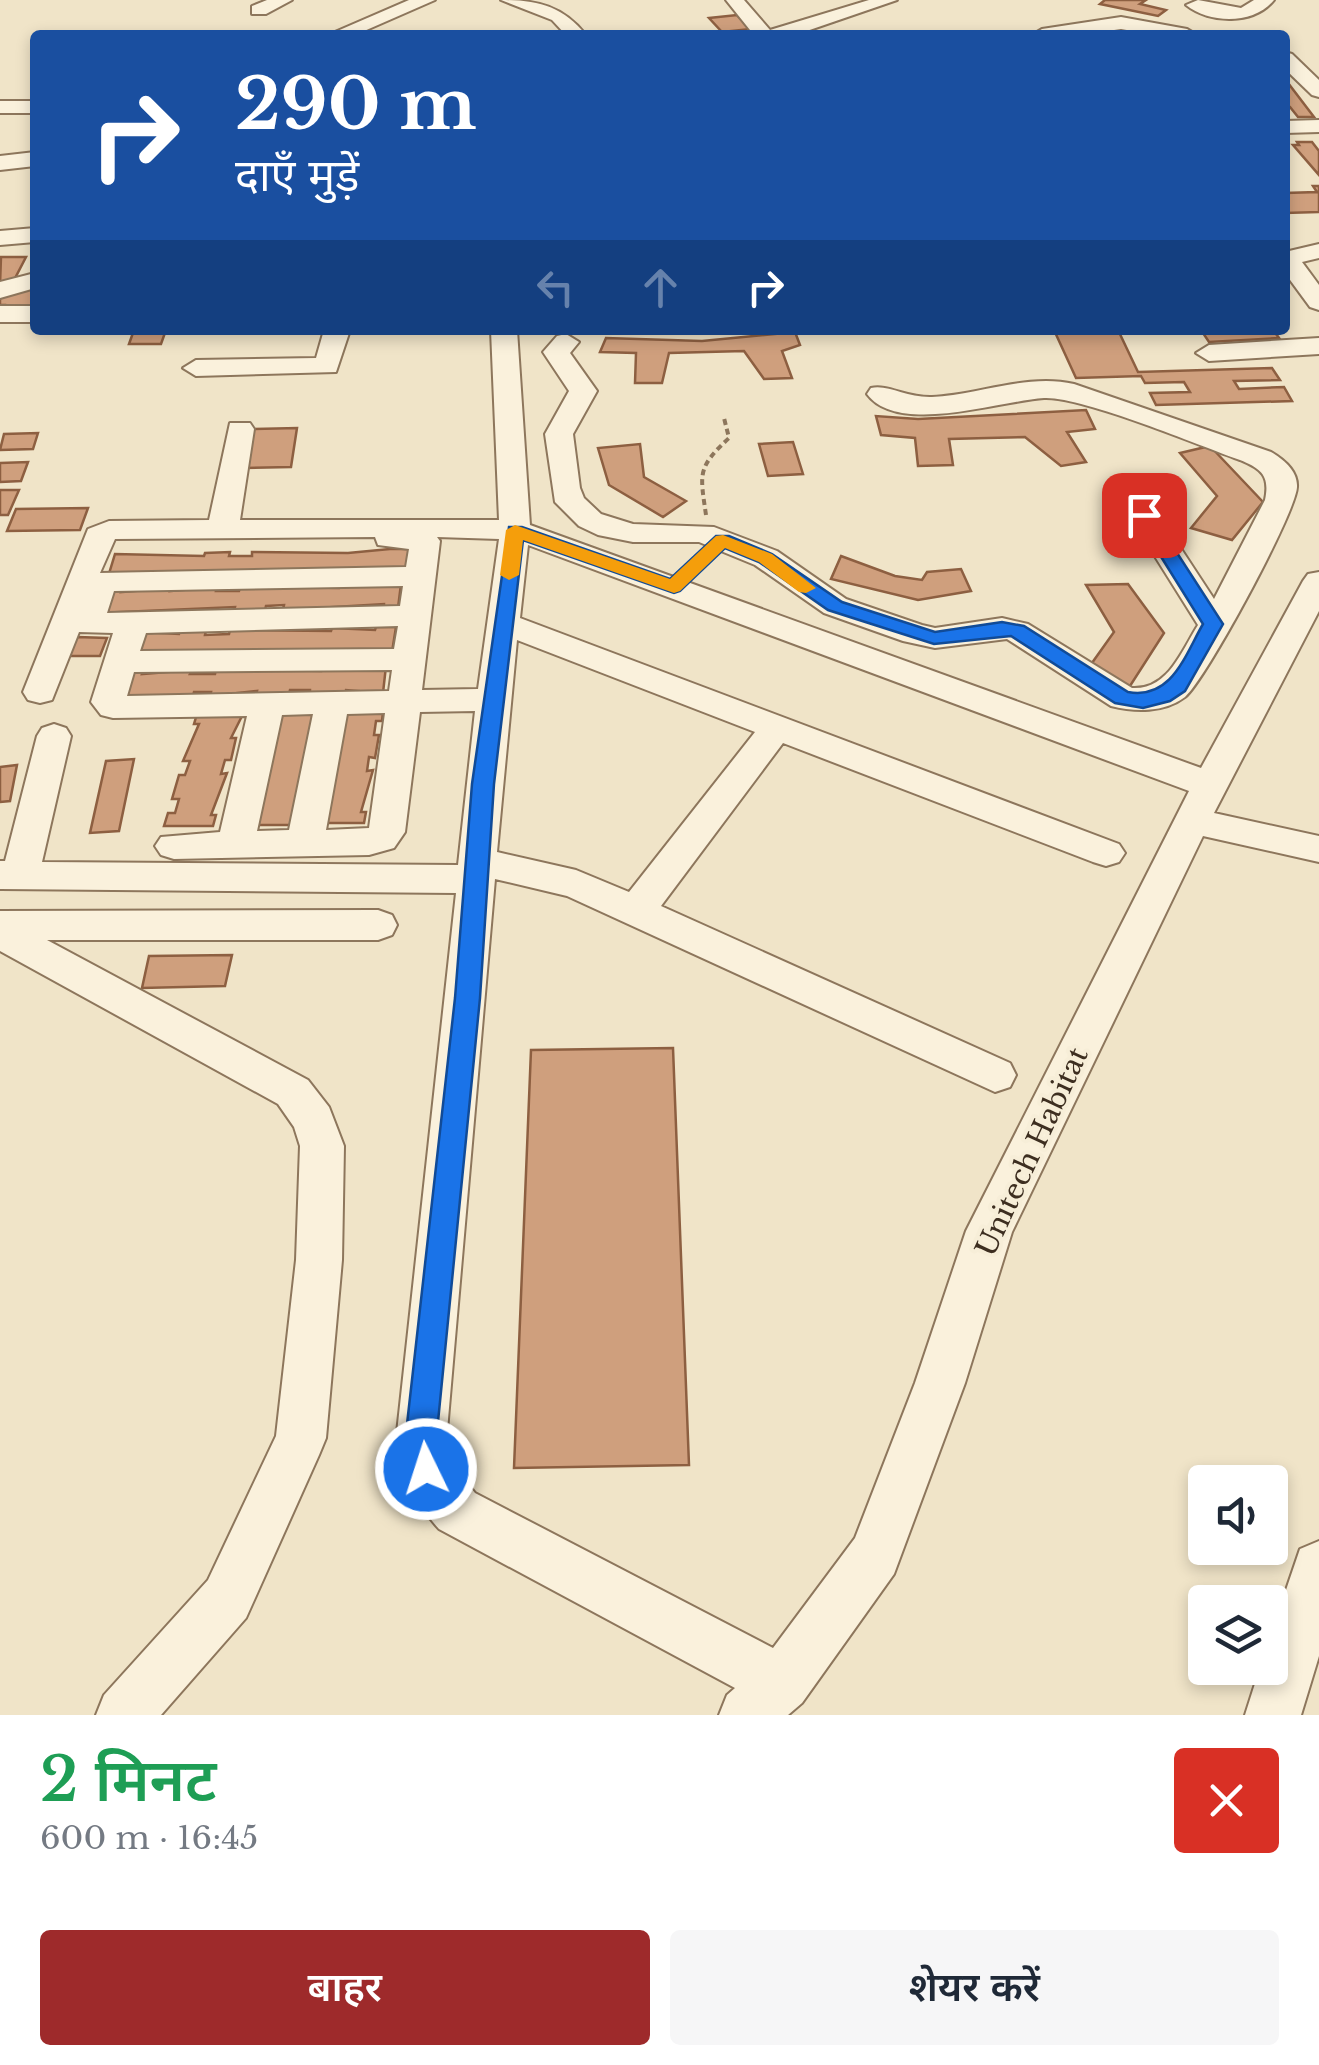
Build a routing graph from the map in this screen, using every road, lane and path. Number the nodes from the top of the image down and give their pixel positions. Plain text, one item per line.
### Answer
1 (284, 0) edge
2 (426, 0) edge
3 (510, 0) edge
4 (888, 0) edge
5 (1265, 0) edge
6 (735, 1) edge
7 (1195, 5) dead end
8 (258, 10) dead end
9 (351, 30) edge
10 (572, 30) edge
11 (760, 30) edge
12 (782, 30) edge
13 (1075, 30) edge
14 (1159, 30) edge
15 (1290, 63) edge
16 (1319, 91) edge
17 (0, 107) edge
18 (30, 107) edge
19 (1319, 126) edge
20 (1290, 127) edge
21 (30, 159) edge
22 (0, 163) edge
23 (30, 235) edge
24 (0, 238) edge
25 (1319, 251) edge
26 (1290, 256) edge
27 (1290, 261) edge
28 (30, 281) edge
29 (0, 290) edge
30 (1316, 294) edge
31 (0, 314) edge
32 (30, 314) edge
33 (336, 335) edge
34 (504, 335) edge
35 (566, 342) dead end
36 (1319, 346) edge
37 (1209, 353) dead end
38 (196, 368) dead end
39 (881, 394) dead end
40 (724, 418) dead end
41 (240, 429) dead end
42 (1144, 515) dead end
43 (223, 529) junction
44 (515, 530) junction
45 (713, 536) junction
46 (754, 552) junction
47 (1319, 581) edge
48 (674, 587) junction
49 (706, 600) junction
50 (414, 616) junction
51 (132, 624) junction
52 (503, 624) junction
53 (1213, 624) junction
54 (408, 659) junction
55 (120, 662) junction
56 (40, 692) dead end
57 (492, 700) junction
58 (402, 702) junction
59 (267, 704) junction
60 (332, 704) junction
61 (777, 728) junction
62 (54, 736) dead end
63 (1201, 803) junction
64 (305, 844) junction
65 (235, 845) junction
66 (174, 846) dead end
67 (1319, 848) edge
68 (1106, 853) dead end
69 (476, 870) junction
70 (10, 875) edge
71 (636, 912) junction
72 (378, 925) dead end
73 (0, 930) edge
74 (995, 1076) dead end
75 (1319, 1568) edge
76 (782, 1682) junction
77 (124, 1715) edge
78 (747, 1715) edge
79 (1273, 1715) edge

1 - 8 street
2 - 9 street
3 - 10 street
4 - 12 street
5 - 7 street
6 - 11 street
13 - 14 street
15 - 16 street
17 - 18 street
19 - 20 street
21 - 22 street
23 - 24 street
25 - 26 street
27 - 30 street
28 - 29 street
31 - 32 street
33 - 38 street
34 - 44 street
35 - 45 street
36 - 37 street
39 - 53 street
40 - 45 path
41 - 43 street
42 - 53 street
43 - 44 street
43 - 56 street
44 - 48 street
44 - 52 street
45 - 46 street
45 - 48 street
46 - 49 street
46 - 53 street
47 - 63 street, Unitech Habitat
48 - 49 street
49 - 63 street
50 - 51 street
50 - 51 street
50 - 54 street
51 - 55 street
52 - 57 street
52 - 61 street
54 - 55 street
54 - 58 street
55 - 59 street
57 - 58 street
57 - 69 street
58 - 60 street
58 - 64 street
59 - 60 street
59 - 65 street
60 - 64 street
61 - 68 street
61 - 71 street
62 - 70 street
63 - 67 street
63 - 76 street, Unitech Habitat
64 - 65 street
65 - 66 street
69 - 70 street
69 - 71 street
69 - 76 street
71 - 74 street
72 - 73 street
73 - 77 street
75 - 79 street
76 - 78 street, Unitech Habitat

